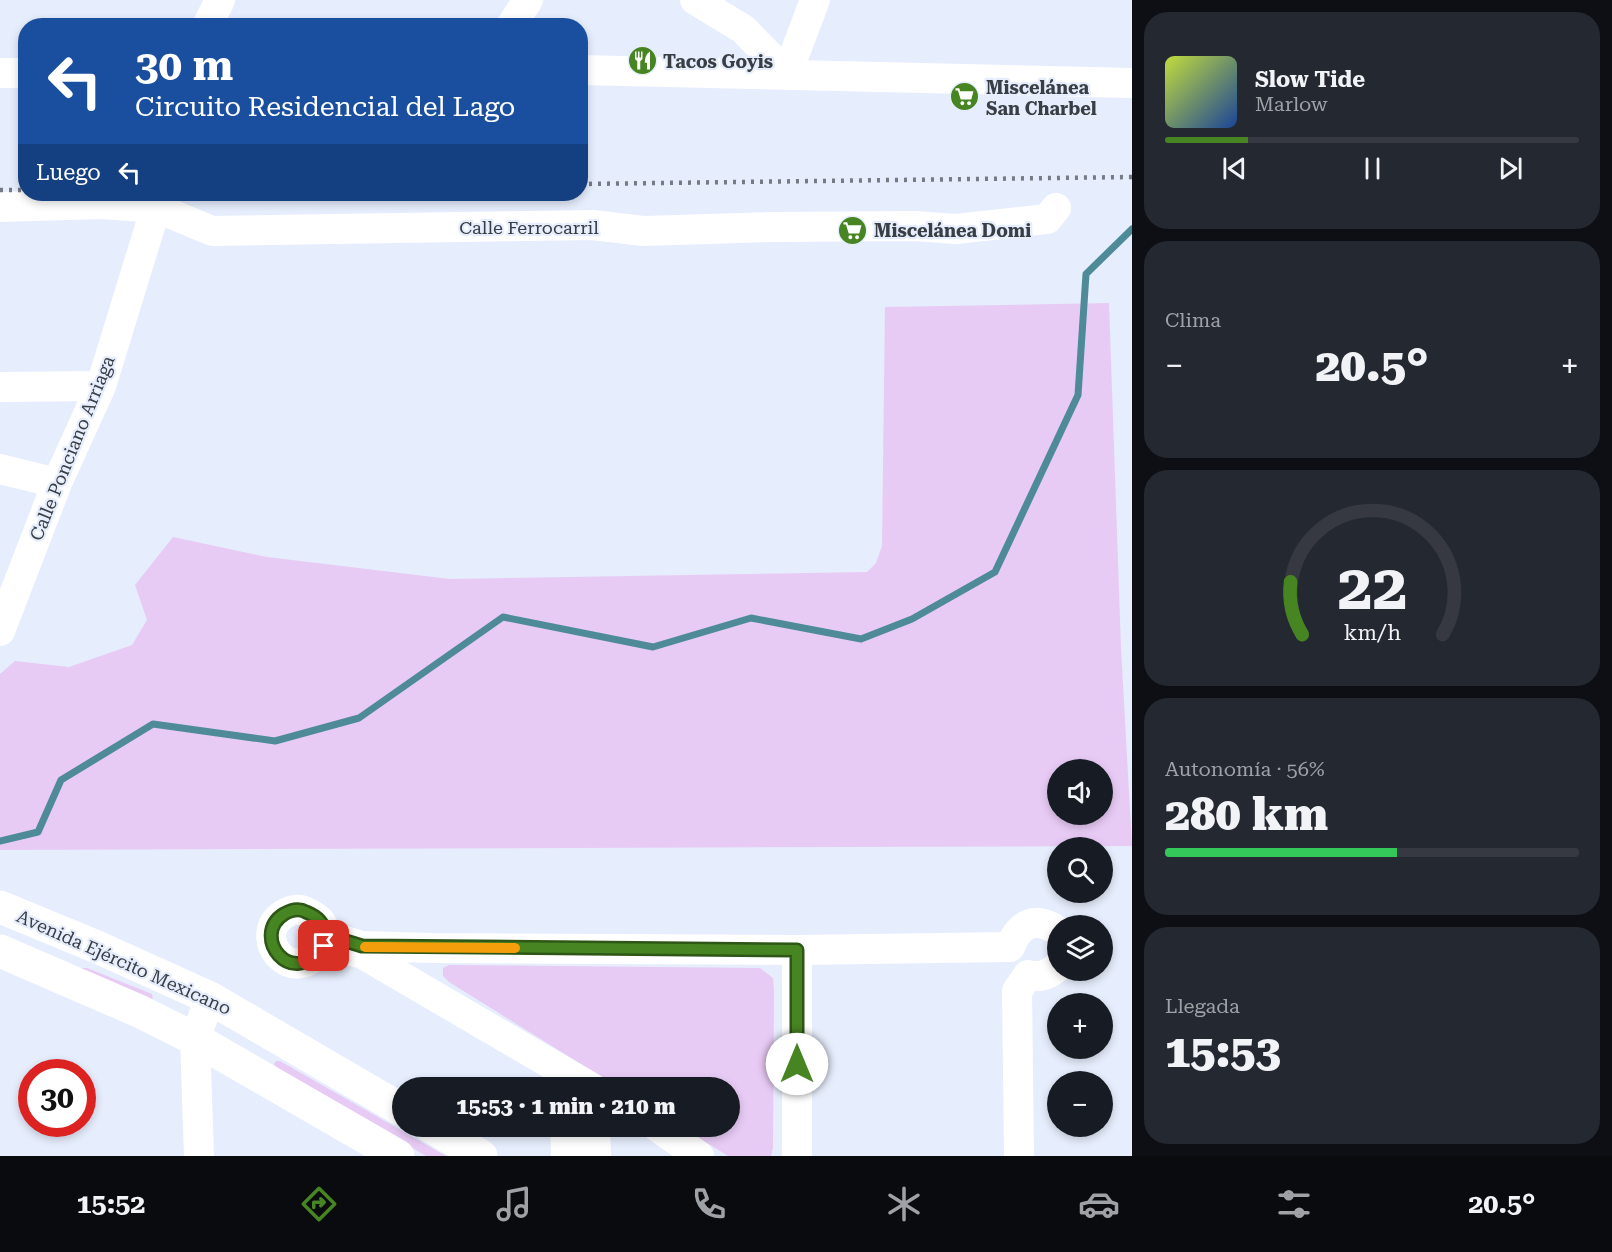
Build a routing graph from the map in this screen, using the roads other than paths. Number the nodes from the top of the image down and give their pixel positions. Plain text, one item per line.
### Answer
1 (220, 0) edge
2 (528, 0) edge
3 (695, 0) edge
4 (815, 0) edge
5 (211, 18) edge
6 (516, 18) edge
7 (588, 70) edge
8 (0, 73) edge
9 (18, 73) edge
10 (787, 74) junction
11 (1132, 83) edge
12 (158, 201) edge
13 (0, 207) edge
14 (1056, 208) dead end
15 (101, 386) junction
16 (0, 387) edge
17 (0, 469) edge
18 (57, 483) junction
19 (0, 631) edge
20 (0, 907) edge
21 (1047, 924) edge
22 (797, 950) junction
23 (0, 951) edge
24 (1047, 976) edge
25 (210, 998) junction
26 (195, 1039) junction
27 (561, 1077) edge
28 (392, 1104) edge
29 (449, 1137) edge
30 (565, 1137) edge
31 (595, 1137) edge
32 (672, 1137) edge
33 (199, 1156) edge
34 (399, 1156) edge
35 (481, 1156) edge
36 (566, 1156) edge
37 (596, 1156) edge
38 (699, 1156) edge
39 (798, 1156) edge
40 (1019, 1156) edge

1 - 5 street
2 - 6 street
3 - 10 street
4 - 10 street
7 - 10 street
8 - 9 street
10 - 11 street
12 - 13 street, Calle Ferrocarril
12 - 14 street, Calle Ferrocarril
12 - 15 street, Calle Ponciano Arriaga
15 - 16 street
15 - 18 street, Calle Ponciano Arriaga
17 - 18 street
18 - 19 street, Calle Ponciano Arriaga
20 - 25 main road, Avenida Ejército Mexicano
21 - 22 street
22 - 27 street
22 - 39 street
23 - 26 main road
24 - 40 street
25 - 26 street
25 - 28 main road, Avenida Ejército Mexicano
26 - 33 street
26 - 34 main road
29 - 35 main road
30 - 36 street
31 - 37 street
32 - 38 street

